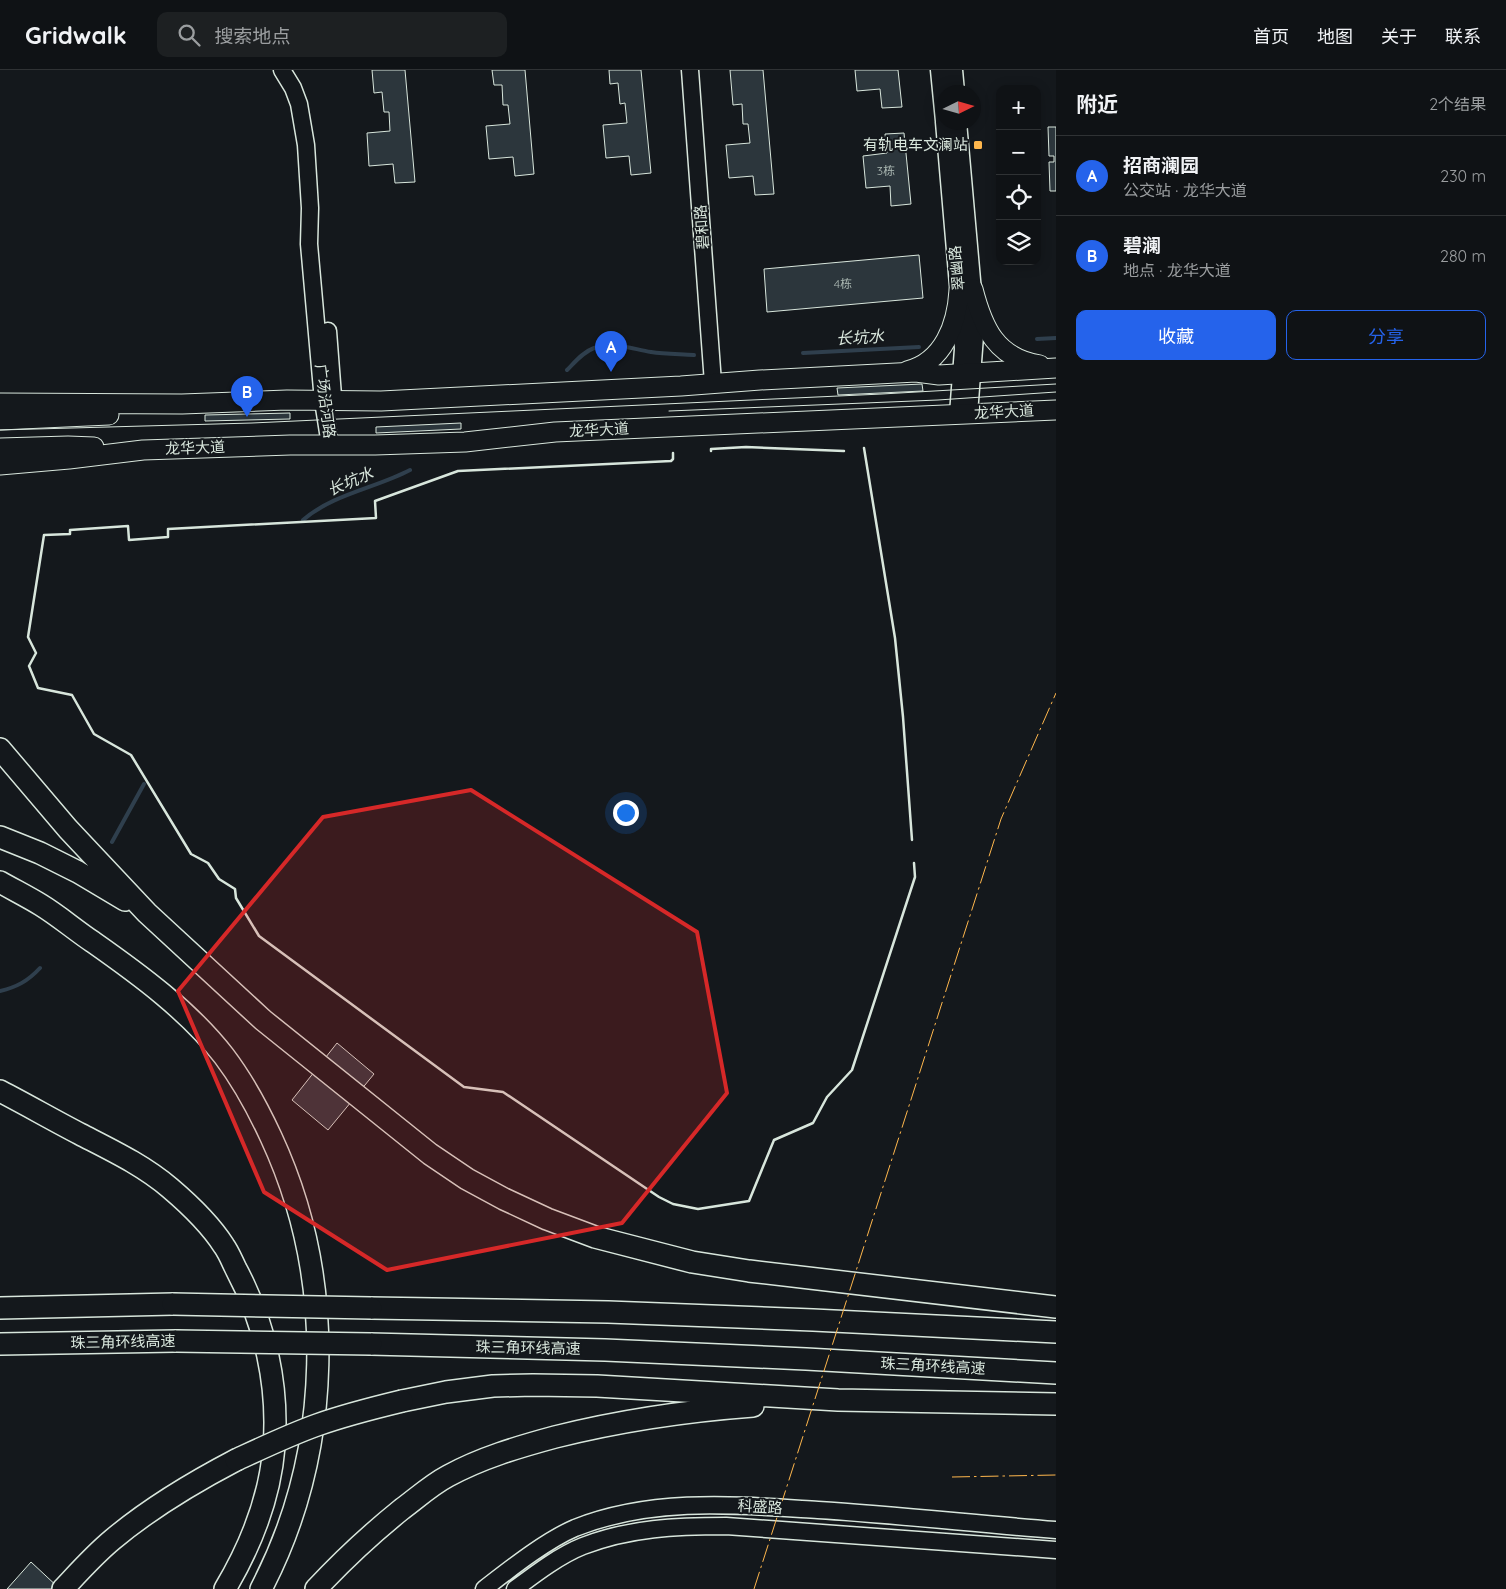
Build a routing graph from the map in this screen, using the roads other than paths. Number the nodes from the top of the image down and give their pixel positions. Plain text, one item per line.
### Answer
1 (282, 70) edge
2 (690, 70) edge
3 (939, 70) edge
4 (954, 70) edge
5 (940, 85) edge
6 (955, 85) edge
7 (945, 130) edge
8 (958, 130) edge
9 (966, 290) junction
10 (1056, 368) edge
11 (902, 373) junction
12 (967, 373) junction
13 (713, 384) junction
14 (328, 401) junction
15 (0, 403) edge
16 (182, 404) junction
17 (1056, 410) edge
18 (963, 414) junction
19 (0, 420) edge
20 (330, 445) junction
21 (0, 448) edge
22 (143, 450) junction
23 (0, 465) edge
24 (0, 749) edge
25 (0, 838) edge
26 (0, 882) edge
27 (147, 913) junction
28 (0, 1090) edge
29 (1056, 1307) edge
30 (0, 1308) edge
31 (1056, 1332) edge
32 (0, 1344) edge
33 (1056, 1373) edge
34 (838, 1400) junction
35 (1056, 1404) edge
36 (1056, 1530) edge
37 (1056, 1550) edge
38 (63, 1589) edge
39 (225, 1589) edge
40 (260, 1589) edge
41 (316, 1589) edge
42 (484, 1589) edge
43 (515, 1589) edge

1 - 14 street, 广场沿河路
2 - 13 street, 碧和路
3 - 5 street, 翠幽路
4 - 6 street
7 - 9 street, 翠幽路
8 - 9 street, 翠幽路
9 - 10 main road
9 - 11 main road
9 - 12 street, 翠幽路
10 - 12 main road
11 - 12 main road
11 - 13 main road
12 - 18 street, 翠幽路
13 - 14 main road
14 - 16 main road
14 - 20 street, 广场沿河路
15 - 16 main road
16 - 19 main road
17 - 18 main road, 龙华大道
18 - 20 main road, 龙华大道
20 - 22 main road, 龙华大道
21 - 22 main road, 龙华大道
22 - 23 main road, 龙华大道
24 - 27 highway
25 - 27 highway
26 - 40 highway
27 - 29 highway
28 - 39 highway
30 - 31 highway, bridge
32 - 33 highway, 珠三角环线高速, bridge
34 - 35 highway
34 - 38 highway, bridge
34 - 41 highway
36 - 42 street, 科盛路
37 - 43 street, 科盛路

